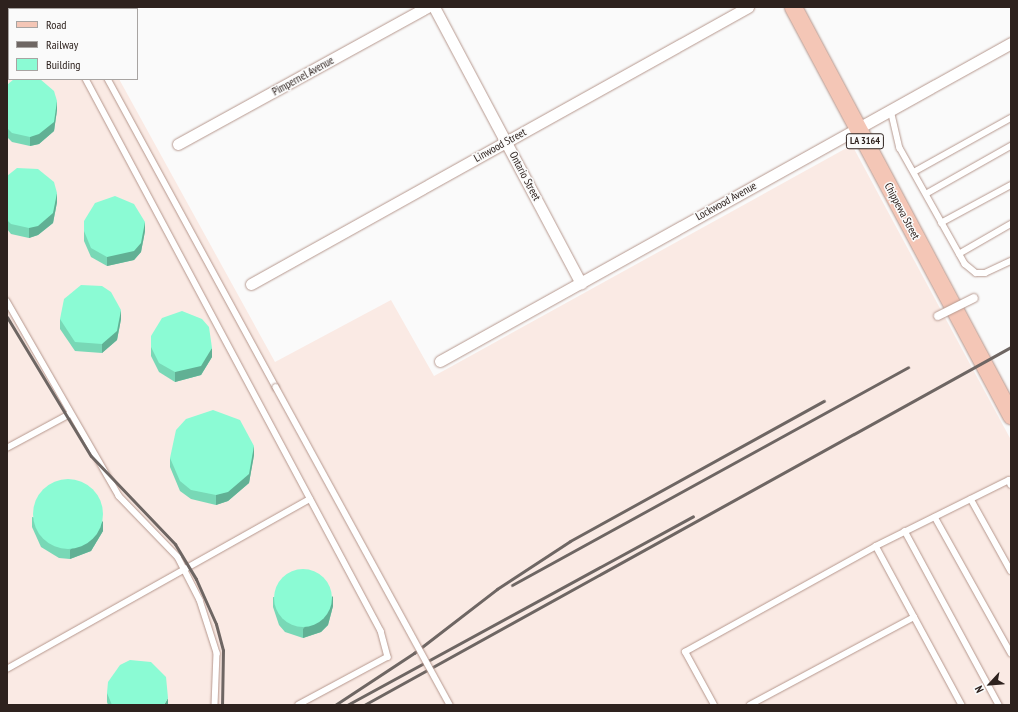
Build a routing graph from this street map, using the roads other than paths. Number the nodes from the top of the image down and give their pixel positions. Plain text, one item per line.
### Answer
1 (427, 7) edge
2 (434, 7) edge
3 (748, 7) edge
4 (793, 7) edge
5 (1011, 42) edge
6 (87, 80) edge
7 (109, 80) edge
8 (891, 109) junction
9 (1011, 118) edge
10 (858, 127) junction
11 (506, 142) junction
12 (178, 144) dead end
13 (1011, 146) edge
14 (914, 172) junction
15 (1011, 185) edge
16 (926, 194) junction
17 (941, 223) junction
18 (1011, 224) edge
19 (959, 254) junction
20 (1011, 261) edge
21 (581, 282) junction
22 (251, 284) dead end
23 (974, 298) dead end
24 (7, 301) edge
25 (938, 316) dead end
26 (440, 361) dead end
27 (70, 414) junction
28 (1011, 415) edge
29 (7, 448) edge
30 (1011, 485) edge
31 (310, 499) junction
32 (971, 499) junction
33 (935, 517) junction
34 (905, 531) junction
35 (876, 546) junction
36 (185, 570) junction
37 (1011, 571) edge
38 (914, 617) junction
39 (1011, 653) edge
40 (7, 669) edge
41 (215, 705) edge
42 (299, 705) edge
43 (450, 705) edge
44 (714, 705) edge
45 (750, 705) edge
46 (962, 705) edge
47 (999, 705) edge

1 - 12 street, Pimpernel Avenue
2 - 11 street, Ontario Street
3 - 11 street, Linwood Street
4 - 10 main road, Chippewa Street / LA 3164
5 - 8 street, Lockwood Avenue
6 - 31 lane
7 - 43 lane, bridge
8 - 10 street, Lockwood Avenue
8 - 14 lane
9 - 14 lane
10 - 21 street, Lockwood Avenue
10 - 28 main road, Chippewa Street / LA 3164
11 - 21 street, Ontario Street
11 - 22 street, Linwood Street
13 - 16 lane
14 - 16 lane
15 - 17 lane
16 - 17 lane
17 - 19 lane
18 - 19 lane
19 - 20 lane
21 - 26 street, Lockwood Avenue
23 - 25 street, bridge
24 - 27 lane
27 - 29 lane
27 - 36 lane
30 - 32 lane
31 - 36 lane
31 - 42 lane
32 - 33 lane
32 - 37 lane
33 - 34 lane
33 - 39 lane
34 - 35 lane
34 - 47 lane
35 - 38 lane
35 - 44 lane
36 - 40 lane
36 - 41 lane
38 - 45 lane
38 - 46 lane

